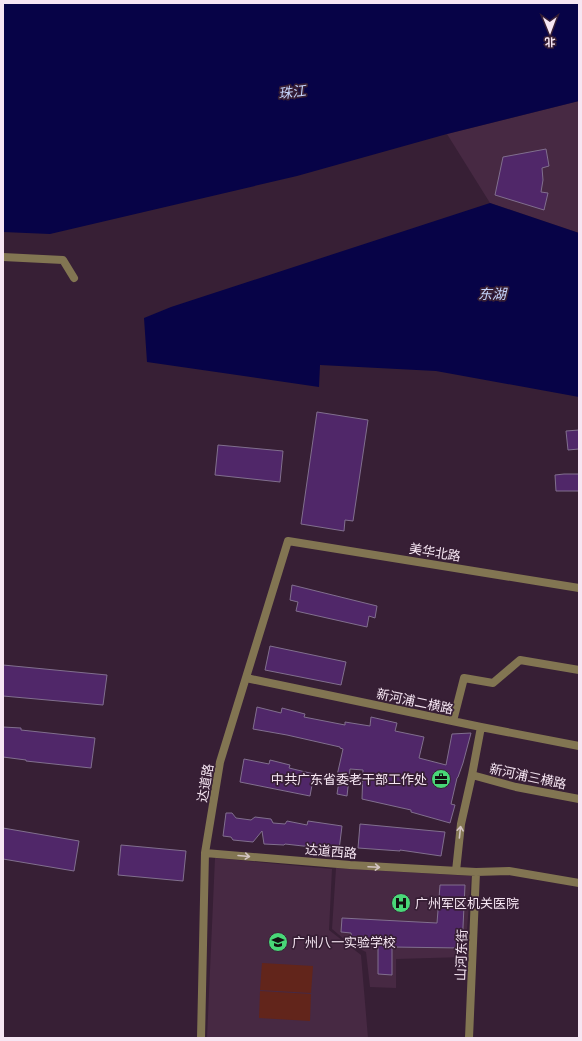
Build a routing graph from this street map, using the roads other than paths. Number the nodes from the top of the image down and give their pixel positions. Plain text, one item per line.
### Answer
1 (3, 257) edge
2 (74, 278) dead end
3 (288, 541) joint
4 (579, 588) edge
5 (579, 670) edge
6 (246, 678) junction
7 (453, 721) junction
8 (481, 727) junction
9 (579, 746) edge
10 (472, 776) junction
11 (579, 799) edge
12 (205, 853) junction
13 (456, 871) junction
14 (476, 872) junction
15 (579, 883) edge
16 (201, 1038) edge
17 (469, 1038) edge

1 - 2 street
3 - 4 street, 美华北路
3 - 6 street, 达道路
5 - 7 street
6 - 7 street, 新河浦二横路
6 - 12 street, 达道路
7 - 8 street, 新河浦二横路
8 - 9 street, 新河浦二横路
8 - 10 street
10 - 11 street, 新河浦三横路
13 -> 10 street
12 -> 13 street, 达道西路
12 - 16 street, 达道路
13 - 14 street, 达道西路
14 - 15 street, 达道西路
14 - 17 street, 山河东街

